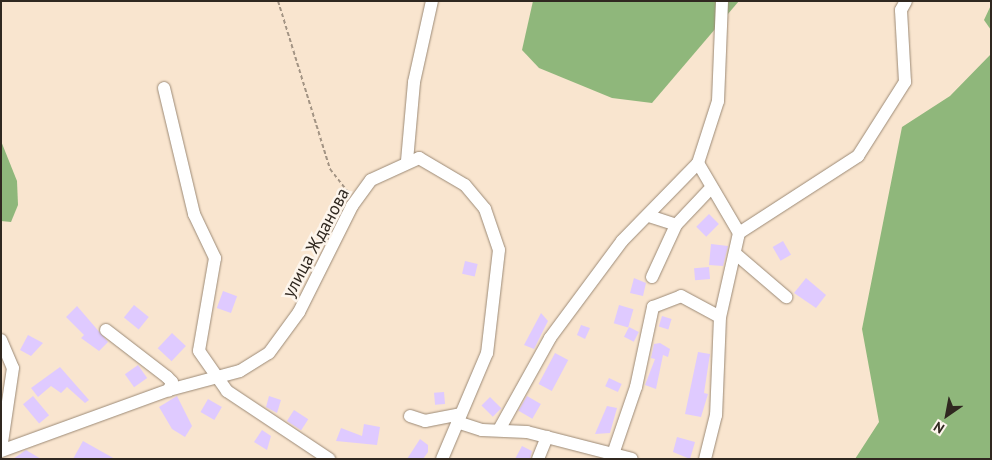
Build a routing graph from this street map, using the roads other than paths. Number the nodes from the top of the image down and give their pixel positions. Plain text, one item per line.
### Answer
1 (432, 1) edge
2 (722, 1) edge
3 (906, 1) edge
4 (164, 88) dead end
5 (407, 162) junction
6 (698, 163) junction
7 (710, 189) junction
8 (649, 216) junction
9 (676, 225) junction
10 (739, 233) junction
11 (737, 255) junction
12 (652, 277) dead end
13 (786, 297) dead end
14 (720, 318) junction
15 (106, 330) dead end
16 (1, 340) edge
17 (213, 376) junction
18 (169, 390) junction
19 (410, 416) dead end
20 (458, 418) junction
21 (500, 428) junction
22 (547, 437) junction
23 (1, 450) edge
24 (612, 454) junction
25 (329, 459) edge
26 (442, 459) edge
27 (538, 459) edge
28 (631, 459) edge
29 (705, 459) edge

1 - 5 street
2 - 6 street
3 - 10 street
4 - 17 street
5 - 17 street, улица Жданова
5 - 20 street
6 - 7 street
6 - 8 street
7 - 9 street
7 - 10 street
8 - 9 street
8 - 21 street
9 - 12 street
10 - 11 street
11 - 13 street
11 - 14 street
14 - 24 street
14 - 29 street
15 - 18 street
16 - 23 street
17 - 18 street, улица Жданова
17 - 25 street
18 - 23 street, улица Жданова
19 - 20 street
20 - 21 street
20 - 26 street
21 - 22 street
22 - 24 street
22 - 27 street
24 - 28 street

